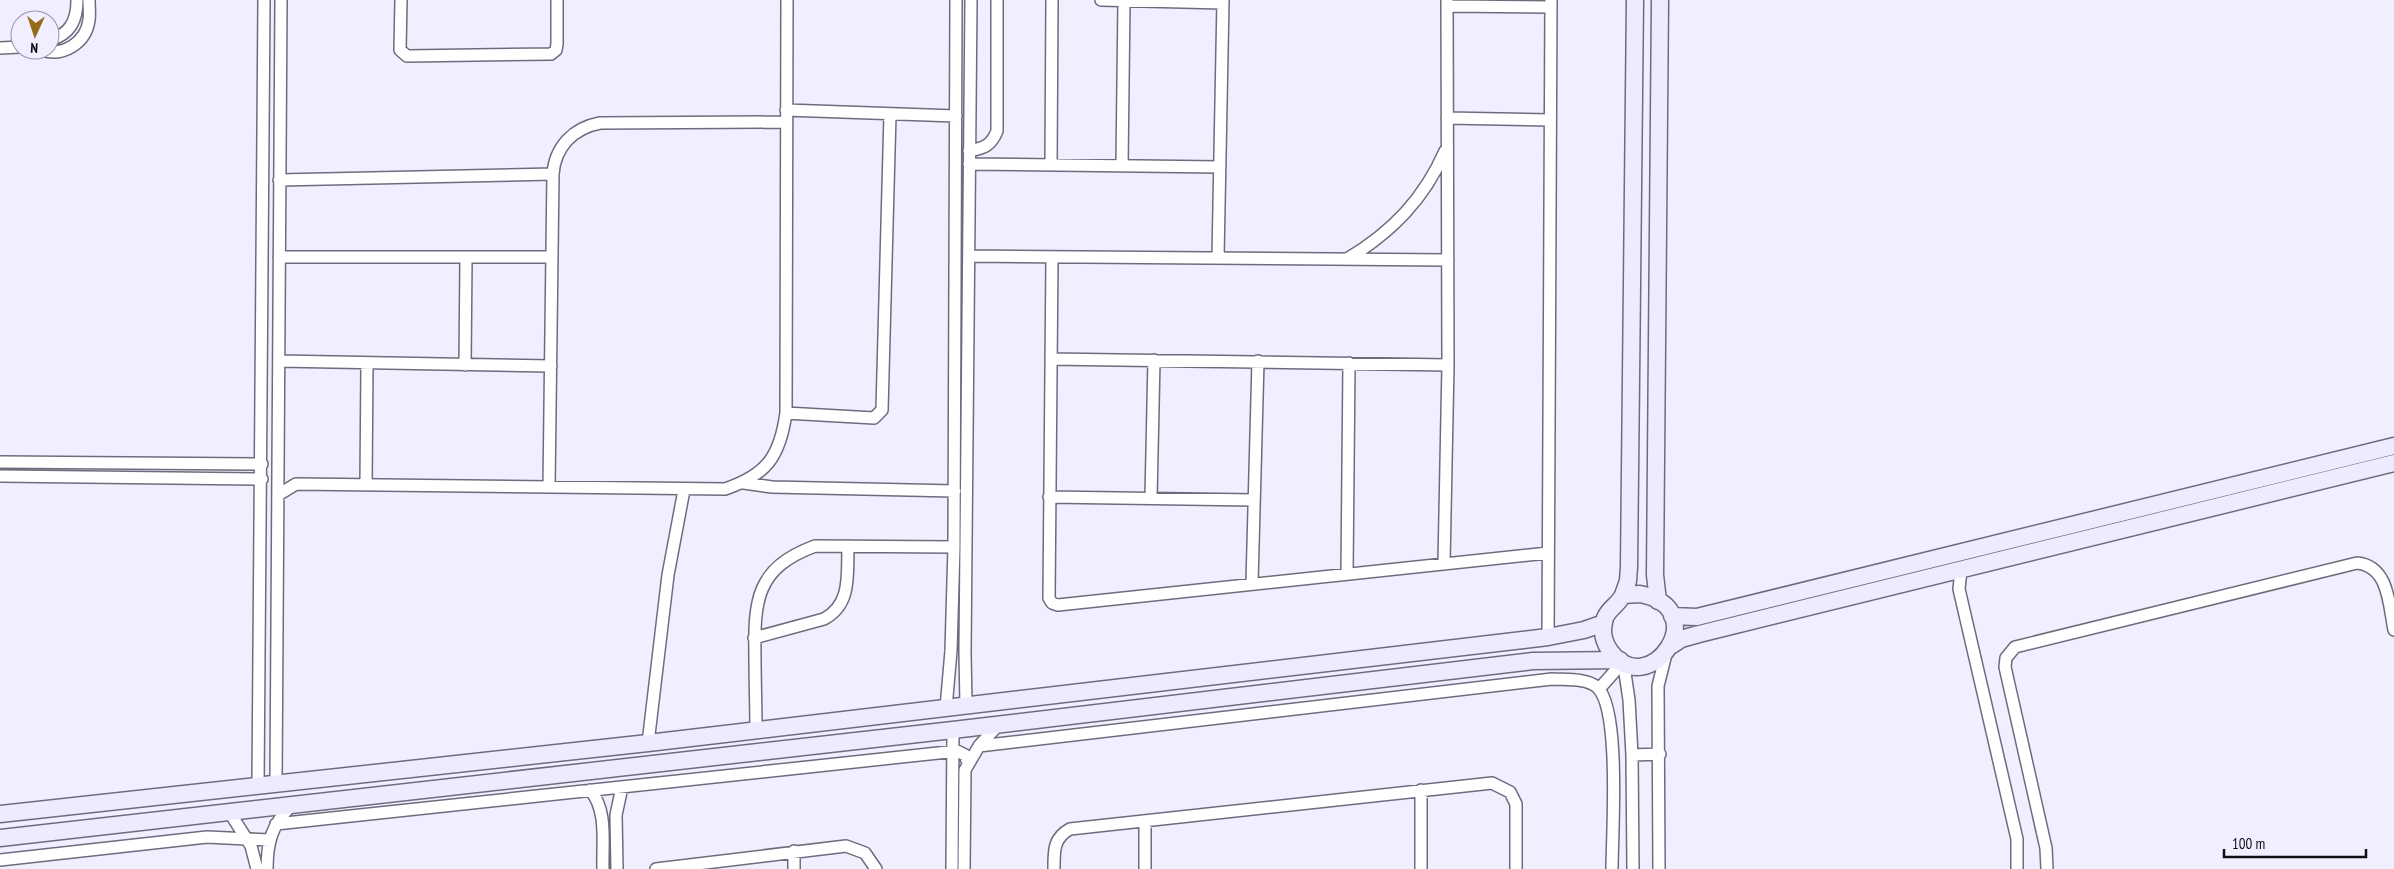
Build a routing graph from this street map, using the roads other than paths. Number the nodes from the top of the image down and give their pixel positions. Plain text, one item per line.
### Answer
1 (78, 0) edge
2 (89, 0) edge
3 (264, 0) edge
4 (281, 0) edge
5 (401, 0) edge
6 (557, 0) edge
7 (787, 0) edge
8 (956, 0) edge
9 (971, 0) edge
10 (997, 0) edge
11 (1052, 0) edge
12 (1101, 0) edge
13 (1635, 0) edge
14 (1660, 0) edge
15 (1124, 1) edge
16 (1223, 2) edge
17 (1447, 3) edge
18 (1551, 4) edge
19 (60, 36) edge
20 (60, 52) edge
21 (956, 76) junction
22 (970, 76) junction
23 (890, 114) junction
24 (786, 116) junction
25 (956, 116) junction
26 (1446, 118) junction
27 (1550, 120) junction
28 (262, 121) junction
29 (280, 122) junction
30 (1446, 148) junction
31 (969, 151) junction
32 (969, 164) junction
33 (1051, 164) junction
34 (1122, 165) junction
35 (1220, 167) junction
36 (552, 174) junction
37 (279, 180) junction
38 (969, 256) junction
39 (279, 257) junction
40 (552, 257) junction
41 (1052, 257) junction
42 (466, 258) junction
43 (1218, 258) junction
44 (1348, 259) junction
45 (1448, 260) junction
46 (1051, 359) junction
47 (1154, 360) junction
48 (279, 361) junction
49 (1258, 361) junction
50 (367, 363) junction
51 (1349, 363) junction
52 (465, 364) junction
53 (1448, 365) junction
54 (550, 366) junction
55 (786, 413) junction
56 (2394, 446) edge
57 (0, 462) edge
58 (94, 462) junction
59 (2394, 463) edge
60 (262, 464) junction
61 (278, 473) junction
62 (0, 476) edge
63 (94, 477) junction
64 (262, 479) junction
65 (744, 483) junction
66 (296, 484) junction
67 (366, 485) junction
68 (549, 487) junction
69 (684, 490) junction
70 (954, 491) junction
71 (278, 495) junction
72 (1050, 497) junction
73 (1151, 498) junction
74 (1254, 500) junction
75 (2124, 511) junction
76 (2129, 529) junction
77 (848, 546) junction
78 (954, 547) junction
79 (1548, 553) junction
80 (261, 557) junction
81 (277, 558) junction
82 (1444, 563) junction
83 (1961, 570) junction
84 (1346, 573) junction
85 (1252, 583) junction
86 (1623, 594) junction
87 (1658, 601) junction
88 (1741, 606) junction
89 (1672, 616) junction
90 (1604, 623) junction
91 (1746, 623) junction
92 (2394, 630) edge
93 (1548, 637) junction
94 (754, 638) junction
95 (1669, 650) junction
96 (951, 652) junction
97 (965, 652) junction
98 (1623, 662) junction
99 (1599, 689) junction
100 (966, 706) junction
101 (946, 708) junction
102 (1001, 723) junction
103 (756, 730) junction
104 (953, 730) junction
105 (656, 742) junction
106 (979, 746) junction
107 (953, 752) junction
108 (1660, 754) junction
109 (1632, 755) junction
110 (665, 763) junction
111 (968, 763) junction
112 (276, 783) junction
113 (258, 785) junction
114 (622, 787) junction
115 (590, 790) junction
116 (1421, 790) junction
117 (292, 805) junction
118 (601, 811) junction
119 (616, 811) junction
120 (230, 813) junction
121 (0, 814) edge
122 (1145, 821) junction
123 (276, 824) junction
124 (247, 837) junction
125 (0, 838) edge
126 (269, 840) junction
127 (794, 851) junction
128 (0, 860) edge
129 (691, 867) edge
130 (257, 869) edge
131 (267, 869) edge
132 (603, 869) edge
133 (618, 869) edge
134 (656, 869) edge
135 (794, 869) edge
136 (876, 869) edge
137 (952, 869) edge
138 (964, 869) edge
139 (1054, 869) edge
140 (1145, 869) edge
141 (1422, 869) edge
142 (1516, 869) edge
143 (1612, 869) edge
144 (1632, 869) edge
145 (1658, 869) edge
146 (2017, 869) edge
147 (2047, 869) edge

1 - 19 street
2 - 20 street
3 - 28 street
4 - 29 street
5 - 6 street
7 - 24 street
8 - 21 street
9 - 22 street
10 - 31 street
11 - 33 street
12 - 15 street
13 - 86 street
14 - 87 street
15 - 16 street
15 - 34 street
16 - 35 street
17 - 18 street
17 - 26 street
18 - 27 street
21 - 22 street
21 - 25 street
22 - 31 street
23 - 24 street
23 - 25 street
23 - 55 street
24 - 36 street
24 - 55 street
25 - 70 street
26 - 27 street
26 - 30 street
27 - 79 street
28 - 29 street
28 - 60 street
29 - 37 street
30 - 44 street
30 - 45 street
31 - 32 street
32 - 33 street
32 - 38 street
33 - 34 street
34 - 35 street
35 - 43 street
36 - 37 street
36 - 40 street
37 - 39 street
38 - 41 street
38 - 97 street
39 - 42 street
39 - 48 street
40 - 42 street
40 - 54 street
41 - 43 street
41 - 46 street
42 - 52 street
43 - 44 street
44 - 45 street
45 - 53 street
46 - 47 street
46 - 72 street
47 - 49 street
47 - 73 street
48 - 50 street
48 - 61 street
49 - 51 street
49 - 74 street
50 - 52 street
50 - 67 street
51 - 53 street
51 - 84 street
52 - 54 street
53 - 82 street
54 - 68 street
55 - 65 street
56 - 75 street
57 - 58 street
58 - 60 street
58 - 63 street
59 - 76 street
60 - 64 street
61 - 66 street
61 - 71 street
62 - 63 street
63 - 64 street
64 - 80 street
65 - 69 street
65 - 70 street
66 - 67 street
66 - 71 street
67 - 68 street
68 - 69 street
69 - 105 street
70 - 78 street
71 - 81 street
72 - 73 street
72 - 85 street
73 - 74 street
74 - 85 street
75 - 76 street
75 - 88 street
76 - 83 street
77 - 78 street
77 - 94 street
77 - 94 street
78 - 96 street
79 - 82 street
79 - 93 street
80 - 81 street
80 - 113 street
81 - 112 street
82 - 84 street
83 - 91 street
83 - 146 street
84 - 85 street
86 - 87 street
86 - 90 street
87 - 89 street
88 - 89 street
88 - 91 street
89 - 95 street
90 - 93 street
90 - 98 street
91 - 95 street
92 - 147 street
93 - 100 street
94 - 103 street
95 - 98 street
95 - 108 street
96 - 97 street
96 - 101 street
97 - 100 street
98 - 99 street
98 - 102 street
98 - 109 street
99 - 106 street
99 - 143 street
100 - 101 street
101 - 103 street
102 - 104 street
102 - 106 street
103 - 105 street
104 - 107 street
104 - 110 street
105 - 110 street
105 - 112 street
106 - 111 street
107 - 111 street
107 - 114 street
107 - 137 street
108 - 109 street
108 - 145 street
109 - 144 street
110 - 117 street
111 - 138 street
112 - 113 street
113 - 121 street
114 - 115 street
114 - 119 street
115 - 118 street
115 - 123 street
116 - 122 street
116 - 141 street
116 - 142 street
117 - 120 street
117 - 123 street
118 - 119 street
118 - 132 street
119 - 133 street
120 - 124 street
120 - 125 street
122 - 139 street
122 - 140 street
123 - 126 street
124 - 126 street
124 - 128 street
124 - 130 street
126 - 131 street
127 - 129 street
127 - 135 street
127 - 136 street
129 - 134 street

